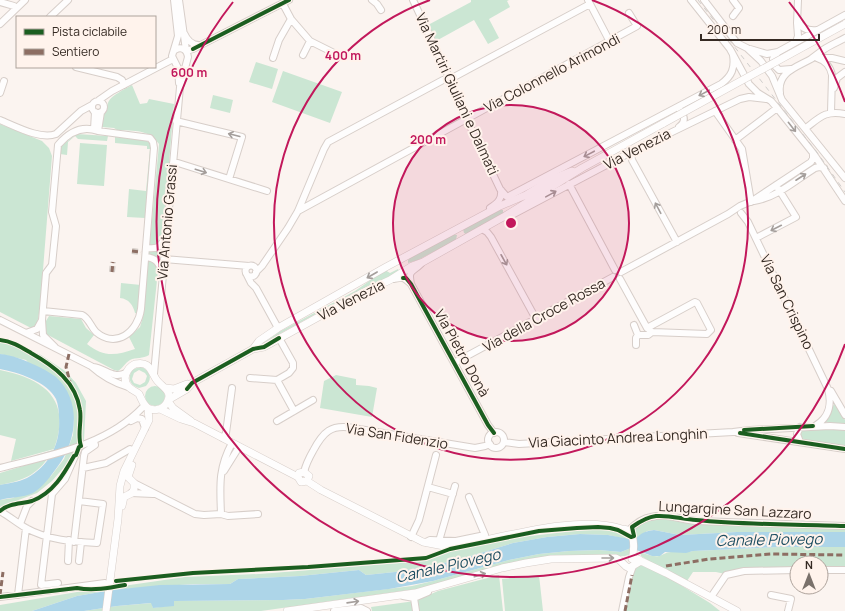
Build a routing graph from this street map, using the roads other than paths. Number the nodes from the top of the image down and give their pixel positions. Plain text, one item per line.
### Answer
1 (25, 0) edge
2 (68, 0) edge
3 (174, 0) edge
4 (179, 0) edge
5 (289, 0) edge
6 (372, 0) edge
7 (413, 0) edge
8 (691, 0) edge
9 (704, 0) edge
10 (733, 0) edge
11 (798, 0) edge
12 (0, 2) edge
13 (589, 2) edge
14 (282, 4) junction
15 (15, 10) junction
16 (381, 10) dead end
17 (629, 13) dead end
18 (845, 15) edge
19 (18, 16) edge
20 (51, 16) edge
21 (733, 16) dead end
22 (291, 19) junction
23 (798, 20) junction
24 (0, 24) edge
25 (829, 24) junction
26 (845, 24) edge
27 (818, 30) junction
28 (183, 33) junction
29 (845, 38) edge
30 (310, 41) junction
31 (610, 42) junction
32 (796, 42) junction
33 (837, 42) junction
34 (201, 45) junction
35 (747, 48) junction
36 (175, 50) junction
37 (778, 52) junction
38 (336, 54) dead end
39 (186, 55) junction
40 (303, 55) dead end
41 (733, 55) junction
42 (273, 58) dead end
43 (814, 59) junction
44 (174, 60) junction
45 (845, 61) edge
46 (80, 68) edge
47 (792, 69) junction
48 (845, 72) edge
49 (449, 79) junction
50 (4, 81) dead end
51 (124, 85) junction
52 (180, 87) junction
53 (115, 90) junction
54 (0, 93) edge
55 (832, 93) junction
56 (780, 96) junction
57 (766, 99) junction
58 (99, 100) junction
59 (104, 105) junction
60 (677, 107) junction
61 (777, 108) junction
62 (95, 110) junction
63 (714, 111) junction
64 (831, 112) junction
65 (845, 114) edge
66 (467, 119) junction
67 (0, 120) edge
68 (176, 121) junction
69 (471, 126) junction
70 (678, 128) junction
71 (806, 128) junction
72 (96, 130) junction
73 (735, 140) junction
74 (413, 149) junction
75 (631, 152) junction
76 (813, 153) junction
77 (173, 163) junction
78 (573, 163) junction
79 (582, 168) junction
80 (824, 168) junction
81 (556, 176) junction
82 (845, 178) edge
83 (229, 179) junction
84 (569, 184) junction
85 (776, 185) junction
86 (500, 189) junction
87 (266, 191) dead end
88 (780, 191) junction
89 (306, 194) junction
90 (319, 199) junction
91 (509, 199) junction
92 (845, 201) edge
93 (751, 202) junction
94 (502, 205) junction
95 (742, 209) junction
96 (298, 211) junction
97 (508, 214) junction
98 (470, 222) junction
99 (490, 224) junction
100 (482, 229) junction
101 (166, 236) junction
102 (756, 238) junction
103 (677, 242) junction
104 (147, 248) junction
105 (165, 248) junction
106 (146, 257) junction
107 (267, 257) junction
108 (406, 257) junction
109 (164, 259) junction
110 (173, 260) junction
111 (423, 262) junction
112 (412, 266) junction
113 (248, 270) junction
114 (163, 273) junction
115 (255, 273) junction
116 (619, 274) junction
117 (390, 280) junction
118 (411, 284) junction
119 (256, 288) junction
120 (43, 311) junction
121 (536, 319) junction
122 (0, 320) edge
123 (42, 320) junction
124 (634, 325) dead end
125 (278, 328) junction
126 (650, 330) junction
127 (26, 333) junction
128 (638, 335) junction
129 (279, 338) junction
130 (636, 345) dead end
131 (55, 347) junction
132 (253, 349) junction
133 (155, 357) junction
134 (454, 363) junction
135 (145, 364) junction
136 (91, 366) junction
137 (126, 373) junction
138 (154, 374) junction
139 (250, 378) dead end
140 (277, 380) junction
141 (825, 382) junction
142 (192, 383) junction
143 (128, 387) junction
144 (166, 388) junction
145 (232, 388) dead end
146 (141, 399) junction
147 (168, 400) junction
148 (313, 400) dead end
149 (147, 408) junction
150 (159, 409) junction
151 (294, 411) junction
152 (845, 415) edge
153 (277, 421) dead end
154 (194, 423) junction
155 (814, 426) junction
156 (800, 427) junction
157 (845, 427) edge
158 (145, 428) junction
159 (115, 429) junction
160 (733, 432) junction
161 (494, 433) junction
162 (223, 438) junction
163 (94, 441) junction
164 (504, 442) junction
165 (800, 442) junction
166 (490, 444) junction
167 (235, 445) junction
168 (77, 447) junction
169 (845, 449) edge
170 (133, 450) junction
171 (436, 455) dead end
172 (0, 468) edge
173 (83, 468) junction
174 (304, 472) junction
175 (298, 477) junction
176 (307, 481) junction
177 (133, 482) junction
178 (121, 486) junction
179 (455, 486) dead end
180 (428, 487) junction
181 (130, 494) junction
182 (155, 494) junction
183 (453, 494) junction
184 (469, 497) dead end
185 (32, 500) dead end
186 (79, 501) junction
187 (0, 511) edge
188 (221, 514) junction
189 (258, 514) dead end
190 (118, 519) junction
191 (20, 524) junction
192 (845, 526) edge
193 (26, 528) junction
194 (628, 531) junction
195 (48, 536) junction
196 (412, 537) junction
197 (75, 541) junction
198 (439, 541) junction
199 (426, 542) junction
200 (68, 560) dead end
201 (633, 560) junction
202 (79, 561) dead end
203 (789, 570) edge
204 (829, 570) edge
205 (845, 570) edge
206 (58, 583) dead end
207 (107, 583) junction
208 (439, 587) junction
209 (18, 595) junction
210 (770, 595) dead end
211 (399, 596) junction
212 (0, 597) edge
213 (711, 597) junction
214 (414, 598) junction
215 (106, 611) edge
216 (287, 611) edge
217 (334, 611) edge
218 (367, 611) edge
219 (416, 611) edge
220 (622, 611) edge
221 (737, 611) edge
222 (788, 611) edge

1 - 15 street
2 - 20 street
3 - 36 street
4 - 28 street, Via Antonio Grassi
5 - 14 street
6 - 16 street
7 - 49 street, Via Martiri Giuliani e Dalmati
8 - 41 street
9 - 35 street
10 - 21 street
11 - 23 street
12 - 15 street
13 - 31 street
13 - 49 street
14 - 22 street
14 - 34 street
15 - 19 street
15 - 24 street
17 - 31 street, Via Colonnello Arimondi
18 - 25 street
22 - 30 street
22 - 42 street
23 - 27 street
23 - 32 street
25 - 27 street
25 - 33 street
26 - 79 main road, Via Venezia, bridge
27 - 32 street
28 - 34 street
28 - 39 street, Via Antonio Grassi
29 - 33 street
30 - 38 street
30 - 40 street
31 - 66 street, Via Colonnello Arimondi
32 - 37 street
33 - 43 street
34 - 39 street
35 - 37 street
35 - 56 street
36 - 39 street
36 - 44 street
37 - 47 street
39 - 44 street
39 - 52 street, Via Antonio Grassi
41 - 57 street
41 -> 60 street, Via Venezia
43 - 45 street
43 - 47 street
43 - 55 street
44 - 51 street
44 - 52 street, Via Antonio Grassi
46 - 51 street
47 - 56 street
48 - 55 street
49 - 66 street, Via Martiri Giuliani e Dalmati
49 - 89 street
50 - 54 street
51 - 53 street
52 - 68 street, Via Antonio Grassi
53 - 58 street
53 - 59 street
55 - 64 street
56 - 71 street
57 - 61 street
57 - 63 street, Via Venezia
58 - 59 street
58 - 62 street
59 - 62 street
60 - 70 street, Via Venezia
60 -> 78 street, Via Venezia
61 - 73 street
61 -> 76 street
62 - 67 street
62 - 72 street
63 - 70 street, Via Venezia
63 - 73 street
64 - 65 street
64 - 71 street
66 - 69 street, Via Martiri Giuliani e Dalmati
66 - 74 street, Via Colonnello Arimondi
68 - 77 street, Via Antonio Grassi
83 -> 68 street
69 - 74 street
69 - 86 street, Via Martiri Giuliani e Dalmati
70 - 75 street, Via Venezia
71 - 82 street
72 - 104 street
72 - 120 street
73 - 93 street
74 - 90 street
75 - 84 street, Via Venezia
103 -> 75 street
76 - 80 street
76 - 85 street, Via della Croce Rossa
77 -> 83 street
77 - 101 street, Via Antonio Grassi
78 - 81 street, Via Venezia
78 - 91 street, Via Venezia
79 - 81 main road, Via Venezia
79 - 97 main road, Via Venezia
88 -> 80 street, Via della Croce Rossa
80 - 92 street
81 - 91 main road, Via Venezia
83 - 87 street
99 -> 84 street, Via Venezia
84 - 116 street
85 - 88 street
85 - 93 street, Via della Croce Rossa
86 - 91 street
86 - 98 street, Via Venezia
88 - 93 street, Via della Croce Rossa
88 -> 102 street
89 - 90 street
89 - 96 street
90 - 96 street
91 - 94 main road, Via Venezia
93 - 95 street, Via della Croce Rossa
94 - 97 main road
94 - 98 main road, Via Venezia
95 - 102 street, Via San Crispino
95 - 103 street, Via della Croce Rossa
96 - 107 street
97 - 99 main road, Via Venezia
98 - 108 main road, Via Venezia
99 - 100 main road, Via Venezia
100 - 111 main road, Via Venezia
100 -> 121 street
101 - 104 street
101 - 105 street, Via Antonio Grassi
102 - 141 street, Via San Crispino
103 - 116 street, Via della Croce Rossa
104 - 106 street
105 - 109 street, Via Antonio Grassi
105 - 110 street
106 - 114 street
106 - 120 street
107 - 113 street
107 - 115 street
108 - 112 main road
108 -> 125 main road, Via Venezia
109 - 110 street
109 - 114 street, Via Antonio Grassi
110 - 113 street
111 - 112 main road, Via Venezia
111 - 118 street
112 - 117 main road, Via Venezia
113 - 115 street
113 - 115 street
113 - 119 street
114 - 133 street, Via Antonio Grassi
115 - 119 street
116 - 121 street, Via della Croce Rossa
116 - 126 street
117 - 118 street
117 - 129 main road, Via Venezia
118 - 134 street, Via Pietro Donà
119 - 125 street
120 - 123 street
121 - 134 street, Via della Croce Rossa
122 - 127 street
123 - 127 street
123 - 131 street
124 - 128 street
125 - 132 main road, Via Venezia
126 - 126 street
126 - 128 street
127 - 131 street
128 - 130 street
129 - 132 main road, Via Venezia
129 - 140 street
131 - 136 street
132 - 142 main road, Via Venezia
133 - 135 street
133 - 138 street, Via Antonio Grassi
134 - 161 street, Via Pietro Donà
135 - 137 main road
135 - 138 main road
136 - 137 street
136 - 143 street
137 - 143 main road
138 - 144 main road
139 - 140 street
140 - 151 street
141 - 152 street, Via San Crispino
141 - 155 street, Via San Crispino
142 - 144 main road, Via Venezia
142 - 147 main road, Via Venezia
143 - 146 main road
144 - 147 main road
145 - 162 street
146 - 149 main road
146 - 159 street
147 - 150 main road, Via Venezia
147 - 154 main road
148 - 151 street
149 - 150 main road
149 - 158 main road
149 - 159 street
150 - 154 main road
150 - 177 main road, Via Venezia
151 - 153 street
154 - 162 main road
155 - 156 street, Via Giacinto Andrea Longhin
155 - 157 street, Via Giacinto Andrea Longhin
156 - 160 street, Via Giacinto Andrea Longhin
156 - 165 street
158 - 159 street
158 - 170 main road
159 - 163 street
160 - 164 street, Via Giacinto Andrea Longhin
160 - 165 street, Via Giacinto Andrea Longhin
161 - 164 street
161 - 166 street
162 - 167 main road
163 - 168 street
163 - 173 street
164 - 166 street, Via San Fidenzio
165 - 169 street, Via Giacinto Andrea Longhin
166 - 174 street, Via San Fidenzio
167 - 175 main road
167 - 188 street
168 - 172 street
168 - 195 street
170 - 173 street
170 - 178 main road
171 - 180 street
173 - 186 street
174 - 175 main road
174 - 176 main road
175 - 176 main road
176 - 196 main road
177 - 178 main road
177 - 181 main road
177 - 182 street
178 - 181 main road
178 - 190 main road
179 - 183 street
180 - 183 street
180 - 196 street
181 - 182 street
181 - 190 main road
182 - 188 street
183 - 198 street
184 - 198 street
185 - 191 street
186 - 197 street
186 - 197 street
187 - 191 street
188 - 189 street
190 - 207 main road
191 - 193 street
192 - 194 street, Lungargine San Lazzaro
193 - 195 street
193 - 209 street
194 - 199 main road
194 - 201 main road
195 - 197 street
195 - 206 street
196 - 199 main road
197 - 200 street
197 - 202 street
198 - 199 street
208 -> 201 main road
201 - 213 main road
201 - 220 street
203 - 213 street
204 - 205 street
207 - 209 street
207 - 215 main road
208 - 211 main road
208 - 214 street
209 - 212 street
210 - 222 street
211 - 214 street
216 -> 211 main road
213 - 221 main road
214 - 219 street
217 - 218 street

